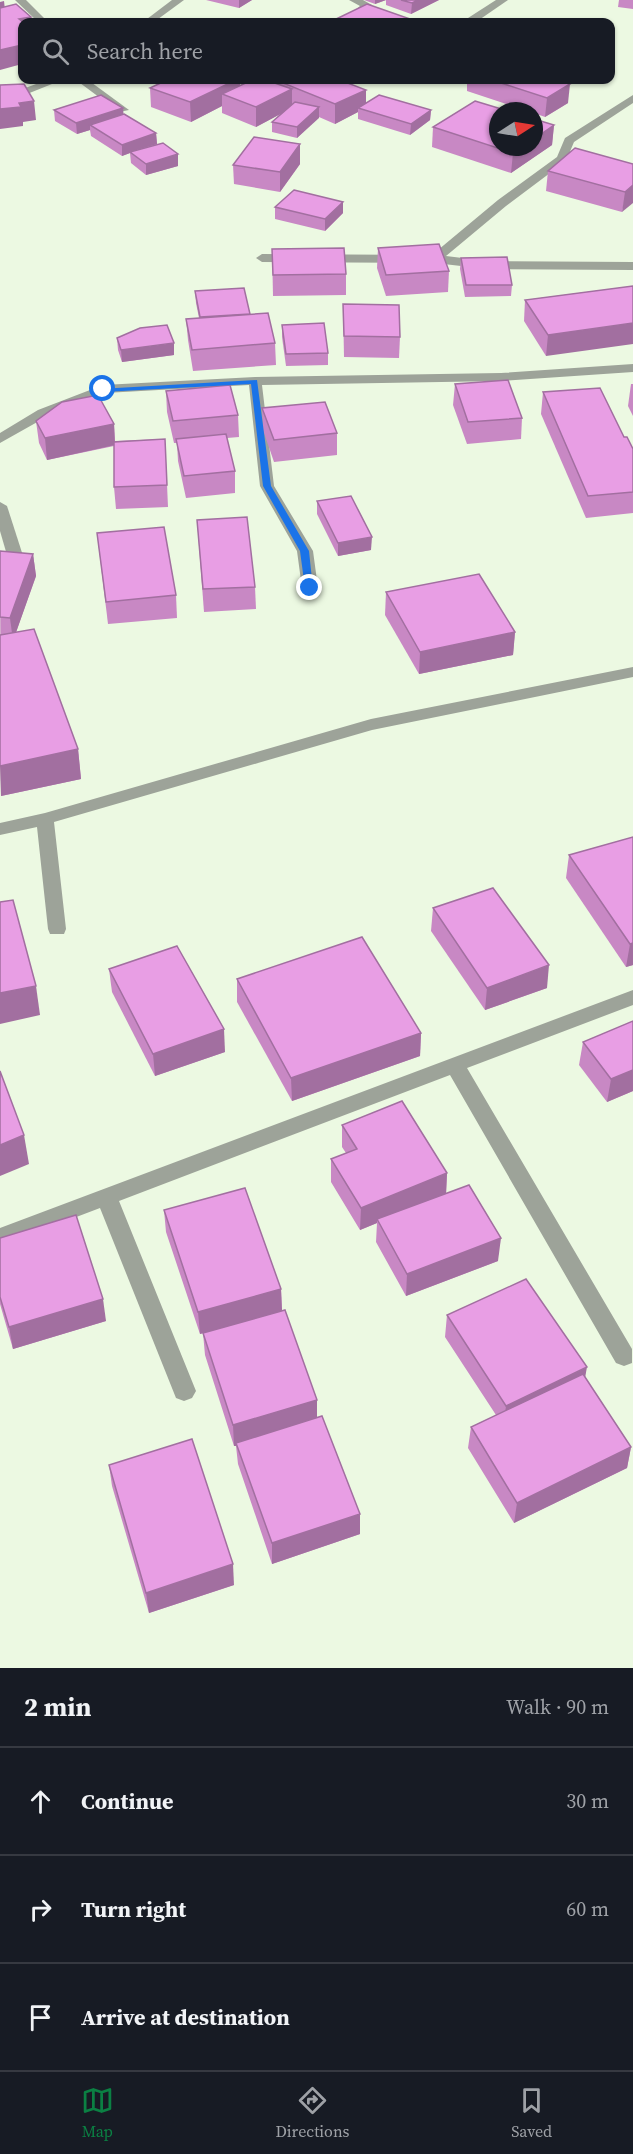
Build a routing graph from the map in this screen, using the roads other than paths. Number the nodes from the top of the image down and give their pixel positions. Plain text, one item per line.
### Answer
1 (20, 0) edge
2 (179, 0) edge
3 (354, 0) edge
4 (503, 0) edge
5 (39, 18) edge
6 (154, 18) edge
7 (352, 18) edge
8 (475, 18) edge
9 (45, 84) edge
10 (87, 84) edge
11 (0, 94) edge
12 (633, 98) edge
13 (123, 110) edge
14 (262, 258) dead end
15 (435, 259) junction
16 (633, 266) edge
17 (633, 368) edge
18 (255, 381) junction
19 (0, 439) edge
20 (0, 506) edge
21 (17, 562) edge
22 (310, 588) dead end
23 (633, 672) edge
24 (45, 819) junction
25 (0, 829) edge
26 (57, 928) dead end
27 (633, 997) edge
28 (454, 1064) junction
29 (106, 1196) junction
30 (0, 1237) edge
31 (624, 1356) dead end
32 (184, 1391) dead end

1 - 5 street
2 - 6 street
3 - 7 street
4 - 8 street
9 - 11 street
10 - 13 street
12 - 15 street
14 - 15 street
15 - 16 street
17 - 18 street
18 - 19 street
18 - 22 street
20 - 21 street
23 - 24 street
24 - 25 street
24 - 26 street
27 - 28 street
28 - 29 street
28 - 31 street
29 - 30 street
29 - 32 street

